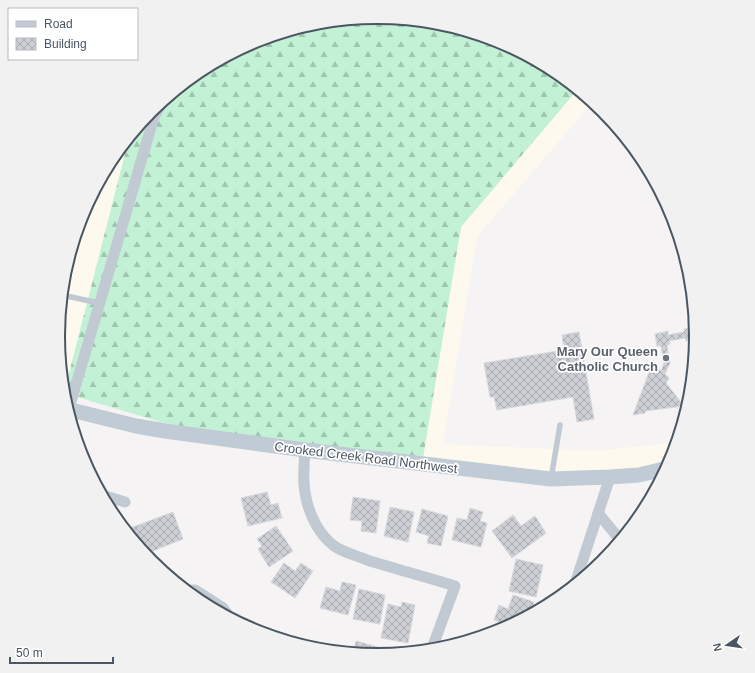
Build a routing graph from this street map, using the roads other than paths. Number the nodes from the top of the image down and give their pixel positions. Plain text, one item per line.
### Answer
1 (149, 124) edge
2 (68, 296) edge
3 (99, 304) junction
4 (71, 398) edge
5 (75, 412) edge
6 (560, 425) dead end
7 (304, 450) junction
8 (660, 470) edge
9 (610, 478) junction
10 (550, 479) junction
11 (110, 497) edge
12 (125, 502) dead end
13 (598, 513) junction
14 (617, 536) edge
15 (577, 576) edge
16 (201, 594) edge
17 (223, 608) edge
18 (434, 644) edge

1 - 3 street
2 - 3 lane
3 - 4 street
5 - 7 street, Crooked Creek Road Northwest
6 - 10 lane
7 - 10 street, Crooked Creek Road Northwest
7 - 18 street
8 - 9 street, Crooked Creek Road Northwest
9 - 10 street, Crooked Creek Road Northwest
9 - 13 street
11 - 12 street
13 - 14 street
13 - 15 street
16 - 17 street

